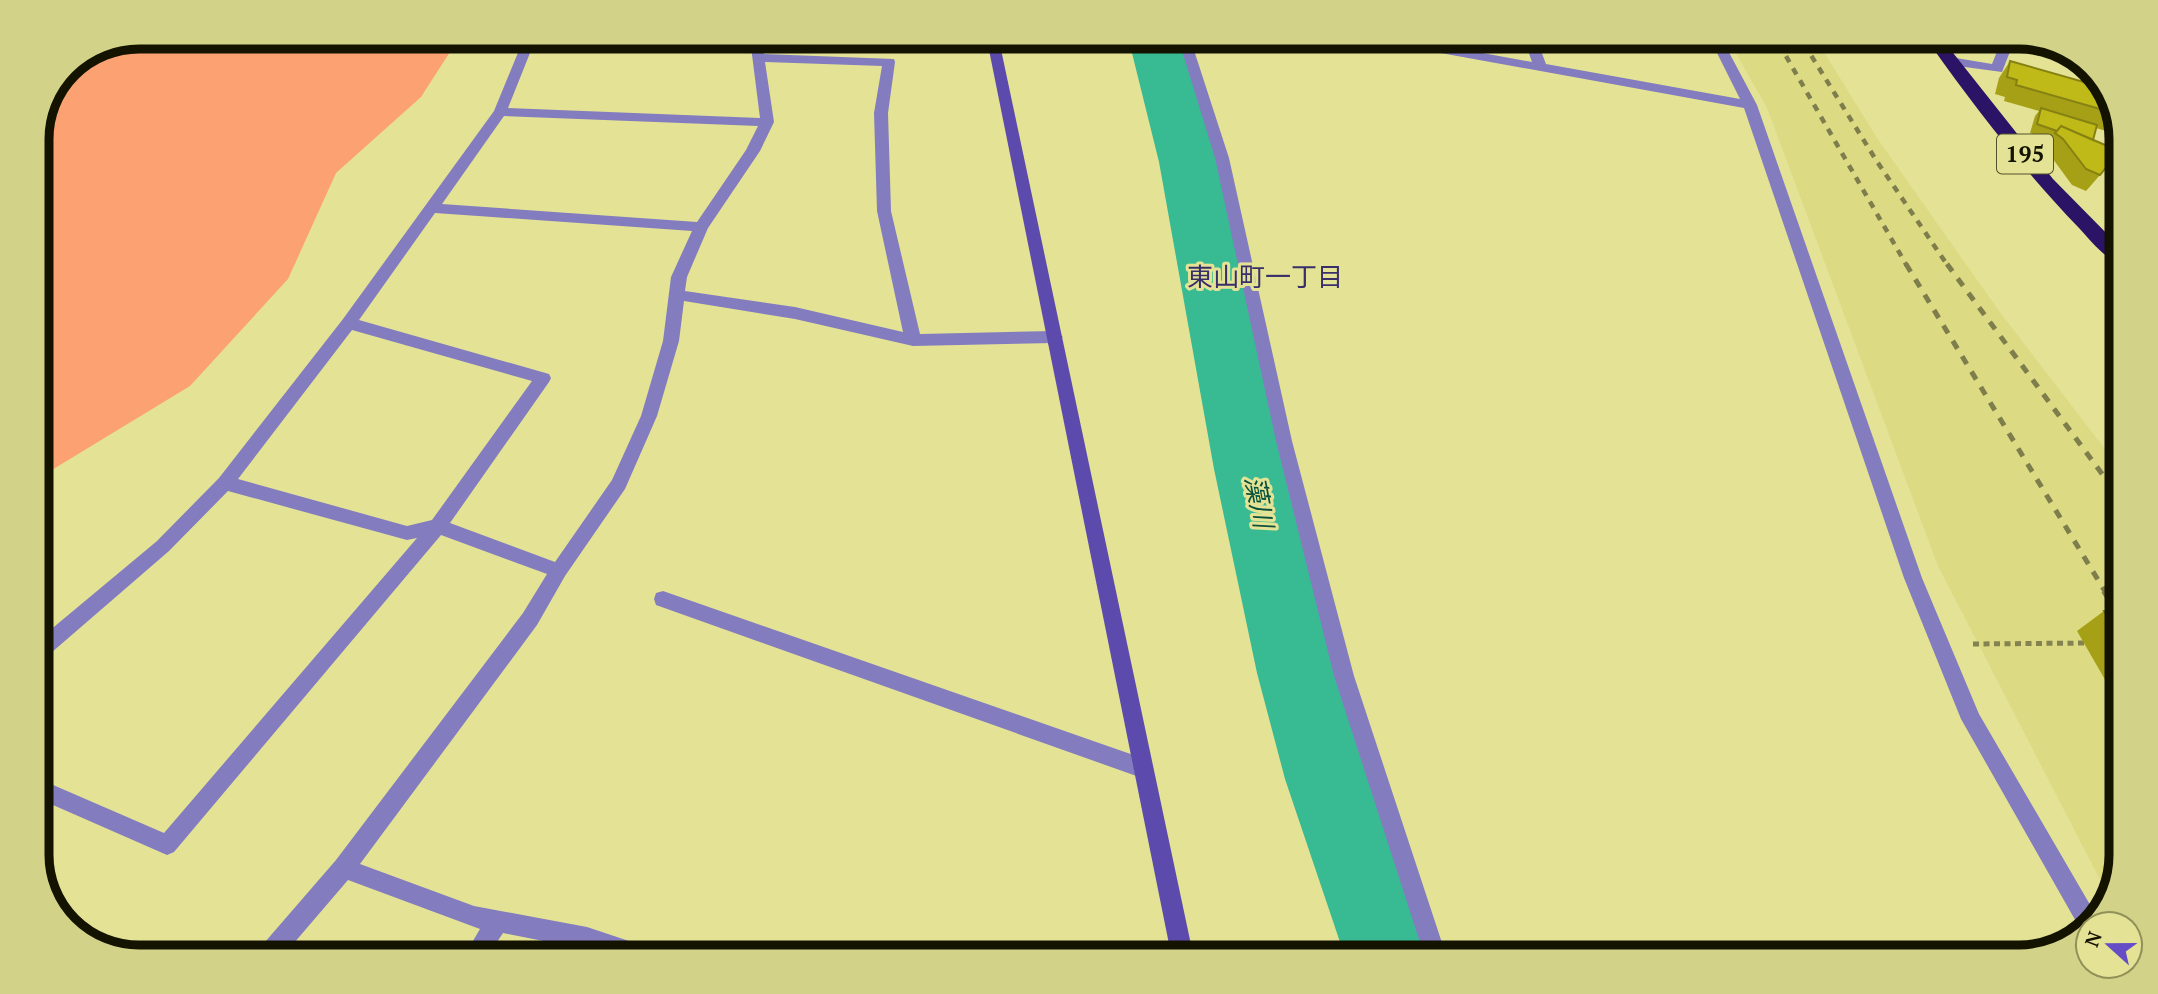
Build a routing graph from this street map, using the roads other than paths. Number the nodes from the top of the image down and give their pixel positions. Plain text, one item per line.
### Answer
1 (526, 49) edge
2 (757, 49) edge
3 (995, 49) edge
4 (1188, 49) edge
5 (1444, 49) edge
6 (1533, 49) edge
7 (1720, 49) edge
8 (1942, 49) edge
9 (2005, 49) edge
10 (758, 58) junction
11 (1950, 61) junction
12 (1540, 65) junction
13 (1750, 104) junction
14 (500, 112) junction
15 (766, 122) junction
16 (431, 208) junction
17 (701, 227) junction
18 (2109, 247) edge
19 (677, 295) junction
20 (349, 323) junction
21 (1055, 337) junction
22 (913, 340) junction
23 (225, 483) junction
24 (438, 526) junction
25 (559, 571) junction
26 (663, 599) dead end
27 (49, 643) edge
28 (1142, 768) junction
29 (49, 793) edge
30 (344, 868) junction
31 (2081, 910) edge
32 (498, 921) junction
33 (277, 945) edge
34 (482, 945) edge
35 (612, 945) edge
36 (1180, 945) edge
37 (1432, 945) edge

1 - 14 street
2 - 10 street
3 - 21 street
4 - 37 street
5 - 12 street
6 - 12 street
7 - 13 street
8 - 11 highway, 195
9 - 11 street
10 - 15 street
10 - 22 street
11 - 18 highway, 195
12 - 13 street
13 - 31 street
14 - 15 street
14 - 16 street
15 - 17 street
16 - 17 street
16 - 20 street
17 - 19 street
19 - 22 street
19 - 25 street
20 - 23 street
20 - 24 street
21 - 22 street
21 - 28 street
23 - 24 street
23 - 27 street
24 - 25 street
24 - 29 street
25 - 30 street
26 - 28 street
28 - 36 street
30 - 32 street
30 - 33 street
32 - 34 street
32 - 35 street

